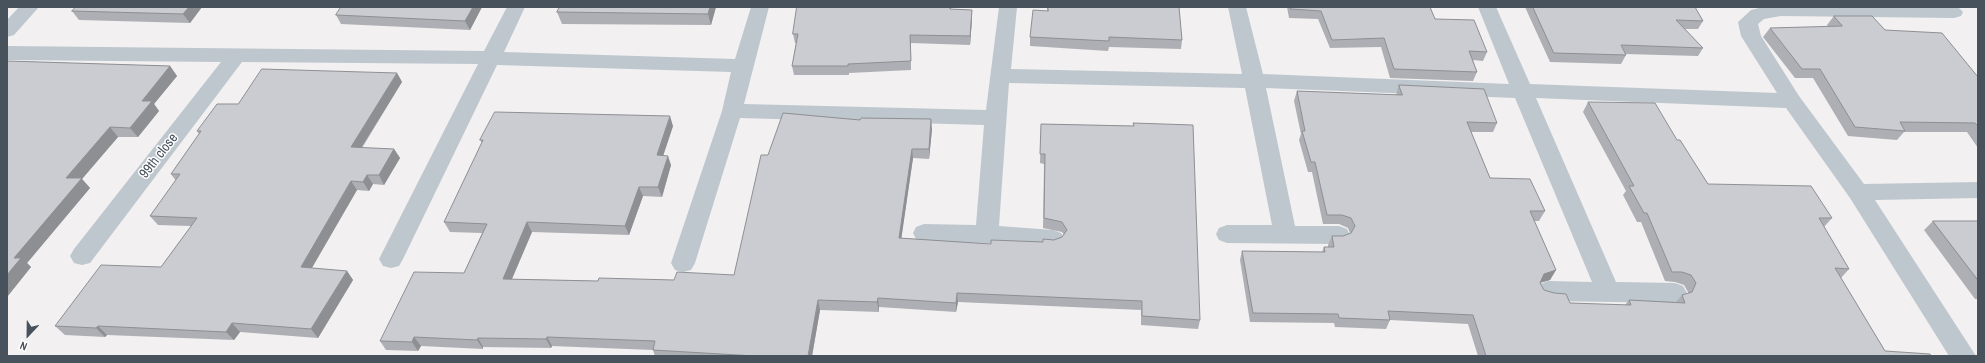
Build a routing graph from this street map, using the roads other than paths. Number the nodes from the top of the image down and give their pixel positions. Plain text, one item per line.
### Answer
1 (30, 7) edge
2 (516, 7) edge
3 (760, 7) edge
4 (1008, 7) edge
5 (1237, 7) edge
6 (1487, 7) edge
7 (1954, 12) dead end
8 (7, 31) edge
9 (7, 53) edge
10 (236, 56) junction
11 (490, 58) junction
12 (743, 66) junction
13 (1000, 76) junction
14 (1254, 81) junction
15 (1523, 91) junction
16 (1792, 101) junction
17 (732, 110) junction
18 (995, 118) junction
19 (1978, 190) edge
20 (1858, 192) junction
21 (924, 233) dead end
22 (987, 234) junction
23 (1227, 234) dead end
24 (1285, 235) junction
25 (1339, 236) edge
26 (1053, 239) edge
27 (82, 256) dead end
28 (391, 259) dead end
29 (683, 263) dead end
30 (1548, 291) edge
31 (1608, 292) junction
32 (1675, 293) dead end
33 (1963, 356) edge

1 - 8 street
2 - 11 street
3 - 12 street
4 - 13 street
5 - 14 street
6 - 15 street
7 - 16 street
9 - 10 street
10 - 11 street
10 - 27 street, 99th close
11 - 12 street
11 - 28 street
12 - 17 street
13 - 14 street
13 - 18 street
14 - 15 street
14 - 24 street
15 - 16 street
15 - 31 street
16 - 20 street
17 - 18 street
17 - 29 street
18 - 22 street
19 - 20 street
20 - 33 street
21 - 22 street
22 - 26 street
23 - 24 street
24 - 25 street
30 - 31 street
31 - 32 street

